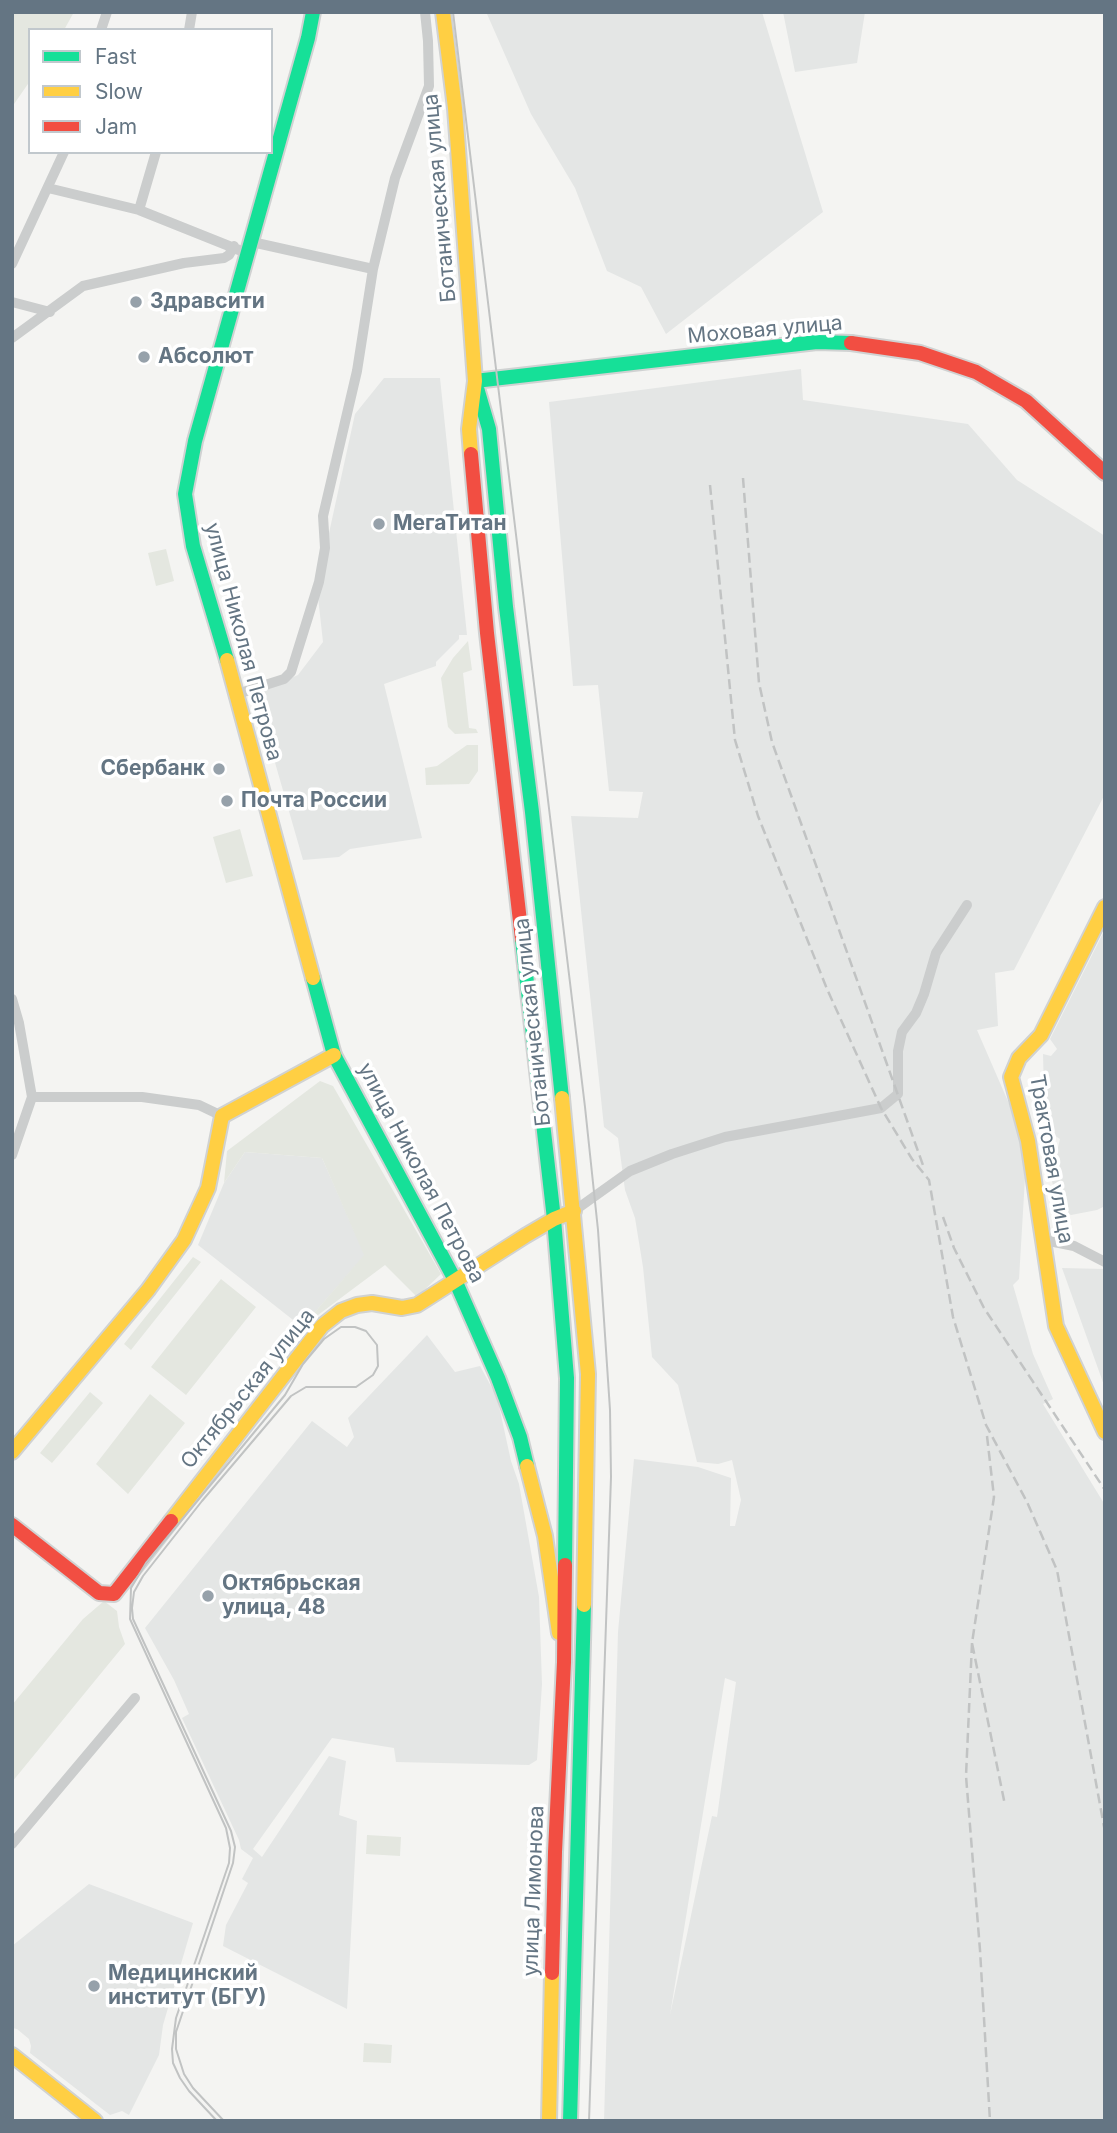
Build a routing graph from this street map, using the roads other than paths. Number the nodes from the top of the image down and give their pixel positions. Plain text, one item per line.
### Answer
1 (313, 12) edge
2 (425, 12) edge
3 (443, 12) edge
4 (63, 154) edge
5 (155, 154) edge
6 (48, 188) junction
7 (139, 210) junction
8 (234, 247) junction
9 (251, 248) junction
10 (12, 264) edge
11 (373, 269) junction
12 (12, 302) edge
13 (50, 312) junction
14 (12, 338) edge
15 (475, 381) junction
16 (1105, 472) edge
17 (237, 694) junction
18 (967, 905) dead end
19 (1105, 907) edge
20 (12, 999) edge
21 (334, 1055) junction
22 (32, 1097) junction
23 (222, 1116) junction
24 (12, 1155) edge
25 (574, 1211) junction
26 (554, 1219) junction
27 (1044, 1240) junction
28 (1105, 1262) edge
29 (456, 1280) junction
30 (1105, 1432) edge
31 (12, 1452) edge
32 (12, 1525) edge
33 (564, 1625) junction
34 (583, 1625) junction
35 (564, 1662) junction
36 (583, 1663) joint
37 (135, 1698) dead end
38 (12, 1844) edge
39 (12, 2055) edge
40 (95, 2121) edge
41 (549, 2121) edge
42 (570, 2121) edge

1 - 9 main road, улица Николая Петрова
2 - 11 street
3 - 15 main road, Ботаническая улица
4 - 6 street
5 - 7 street
6 - 7 street
6 - 10 street
7 - 8 street
8 - 9 street
8 - 13 street
9 - 11 street
9 - 17 main road, улица Николая Петрова
11 - 17 street
12 - 13 street
13 - 14 street
15 - 16 main road, Моховая улица
15 - 25 main road, Ботаническая улица
15 - 26 main road, Ботаническая улица
17 - 21 main road, улица Николая Петрова
18 - 25 street
19 - 27 main road, Трактовая улица
20 - 22 street
21 - 23 main road
21 - 29 main road, улица Николая Петрова
22 - 23 street
22 - 24 street
23 - 31 main road
25 - 26 main road, Октябрьская улица
25 - 34 main road, Ботаническая улица
26 - 29 main road, Октябрьская улица
26 - 33 main road, Ботаническая улица
27 - 28 street
27 - 30 main road, Трактовая улица
29 - 32 main road, Октябрьская улица
29 - 35 main road, улица Николая Петрова
33 - 34 main road
33 - 35 main road, Ботаническая улица
34 - 36 main road, Ботаническая улица
35 - 41 main road, улица Лимонова
36 - 42 main road, улица Лимонова
37 - 38 street
39 - 40 main road

